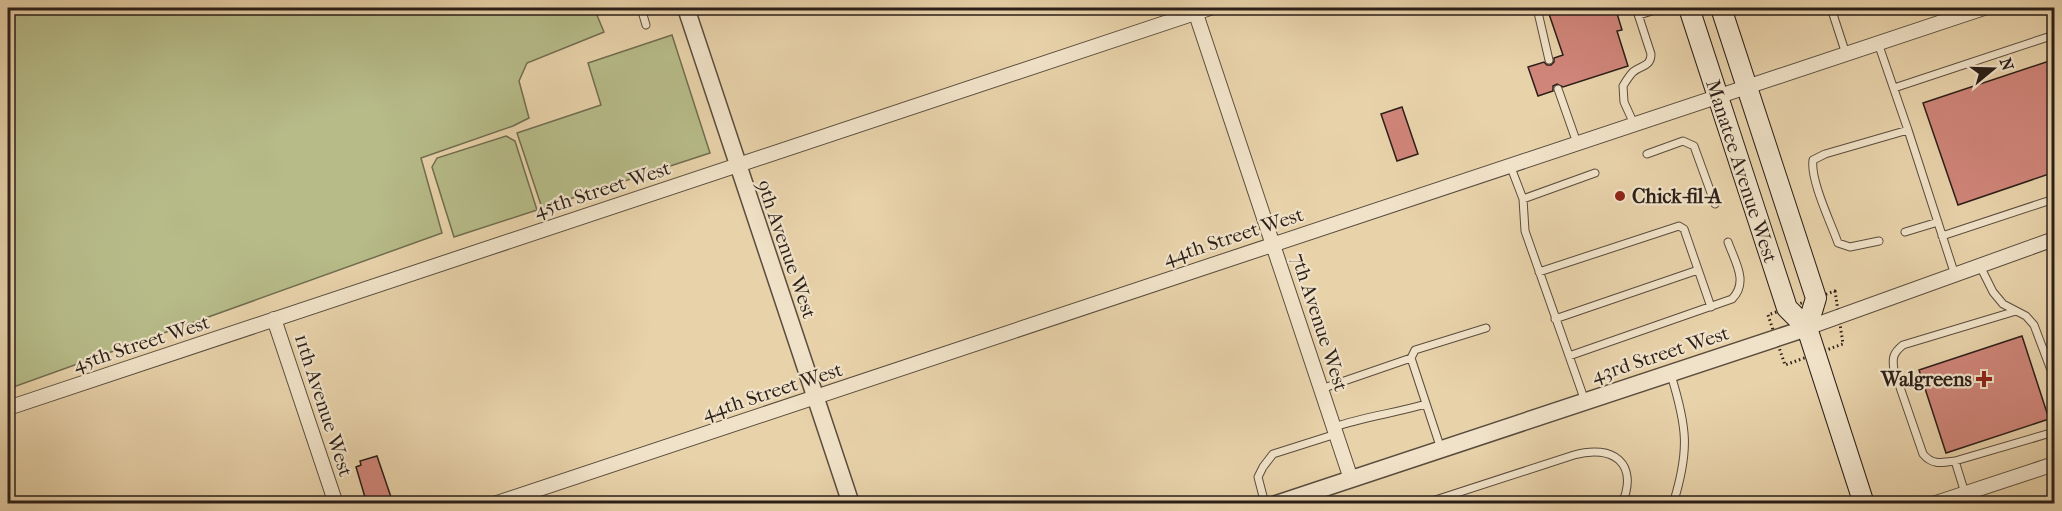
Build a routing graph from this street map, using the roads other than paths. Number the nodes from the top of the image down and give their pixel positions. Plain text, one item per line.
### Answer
1 (640, 8) edge
2 (686, 8) edge
3 (1210, 8) edge
4 (1538, 8) edge
5 (1662, 8) edge
6 (1689, 8) edge
7 (1721, 8) edge
8 (1831, 8) edge
9 (1984, 8) edge
10 (1195, 10) edge
11 (1638, 11) edge
12 (646, 25) dead end
13 (2055, 35) edge
14 (1878, 43) junction
15 (1846, 54) junction
16 (1549, 60) dead end
17 (1747, 87) junction
18 (1894, 88) junction
19 (1558, 89) dead end
20 (1718, 96) junction
21 (1634, 124) junction
22 (1908, 130) junction
23 (1576, 143) junction
24 (1647, 154) dead end
25 (737, 165) junction
26 (1510, 165) junction
27 (1595, 173) dead end
28 (1523, 198) junction
29 (2055, 199) edge
30 (1715, 204) dead end
31 (1938, 222) junction
32 (1905, 232) dead end
33 (1942, 236) junction
34 (2055, 239) edge
35 (1879, 241) dead end
36 (1728, 242) dead end
37 (1273, 243) junction
38 (1980, 266) junction
39 (1698, 270) junction
40 (1539, 272) junction
41 (1955, 275) junction
42 (1712, 307) junction
43 (2016, 311) junction
44 (274, 319) junction
45 (1556, 319) junction
46 (1486, 328) dead end
47 (1807, 328) junction
48 (1569, 356) junction
49 (1411, 358) junction
50 (1670, 373) junction
51 (2055, 378) edge
52 (1321, 388) junction
53 (815, 397) junction
54 (1585, 401) junction
55 (1426, 404) junction
56 (8, 408) edge
57 (1335, 431) junction
58 (2055, 432) edge
59 (1441, 449) junction
60 (1955, 461) junction
61 (2055, 464) edge
62 (1351, 479) junction
63 (1965, 493) junction
64 (336, 504) edge
65 (494, 504) edge
66 (851, 504) edge
67 (1265, 504) edge
68 (1276, 504) edge
69 (1423, 504) edge
70 (1622, 504) edge
71 (1674, 504) edge
72 (1864, 504) edge
73 (1933, 504) edge

1 - 12 lane
2 - 25 street, 9th Avenue West
3 - 10 street, 45th Street West
4 - 16 lane
5 - 11 lane
6 - 20 main road, Manatee Avenue West
7 - 17 main road, Manatee Avenue West
8 - 15 lane
9 - 14 street, 44th Street West
10 - 25 street, 45th Street West
10 - 37 street, 7th Avenue West
11 - 21 lane
13 - 18 lane
14 - 15 street, 44th Street West
14 - 18 lane
15 - 17 street, 44th Street West
17 - 20 street, 44th Street West
17 - 47 main road, Manatee Avenue West
18 - 22 lane
19 - 23 lane
20 - 21 street, 44th Street West
20 - 47 main road, Manatee Avenue West
21 - 23 street, 44th Street West
22 - 31 lane
22 - 35 lane
23 - 26 street, 44th Street West
24 - 30 lane
25 - 44 street, 45th Street West
25 - 53 street, 9th Avenue West
26 - 28 lane
26 - 37 street, 44th Street West
27 - 28 lane
28 - 40 lane
29 - 33 lane
31 - 32 lane
31 - 33 lane
33 - 41 lane
34 - 38 street, 43rd Street West
36 - 42 lane
37 - 52 street, 7th Avenue West
37 - 53 street, 44th Street West
38 - 41 street, 43rd Street West
38 - 43 lane
39 - 40 lane
39 - 42 lane
39 - 45 lane
40 - 45 lane
41 - 47 street, 43rd Street West
42 - 48 lane
43 - 51 lane
43 - 60 lane
44 - 56 street, 45th Street West
44 - 64 street, 11th Avenue West
45 - 48 lane
46 - 49 lane
47 - 50 street, 43rd Street West
47 - 72 main road, Manatee Avenue West
48 - 54 lane
49 - 52 lane
49 - 55 lane
50 - 54 street, 43rd Street West
50 - 71 lane
52 - 57 street, 7th Avenue West
53 - 65 street, 44th Street West
53 - 66 street, 9th Avenue West
54 - 59 street, 43rd Street West
55 - 57 lane
55 - 59 lane
57 - 62 street, 7th Avenue West
57 - 67 lane
58 - 60 lane
59 - 62 street, 43rd Street West
60 - 63 lane
61 - 63 street
62 - 68 street, 43rd Street West
63 - 73 street
69 - 70 lane

